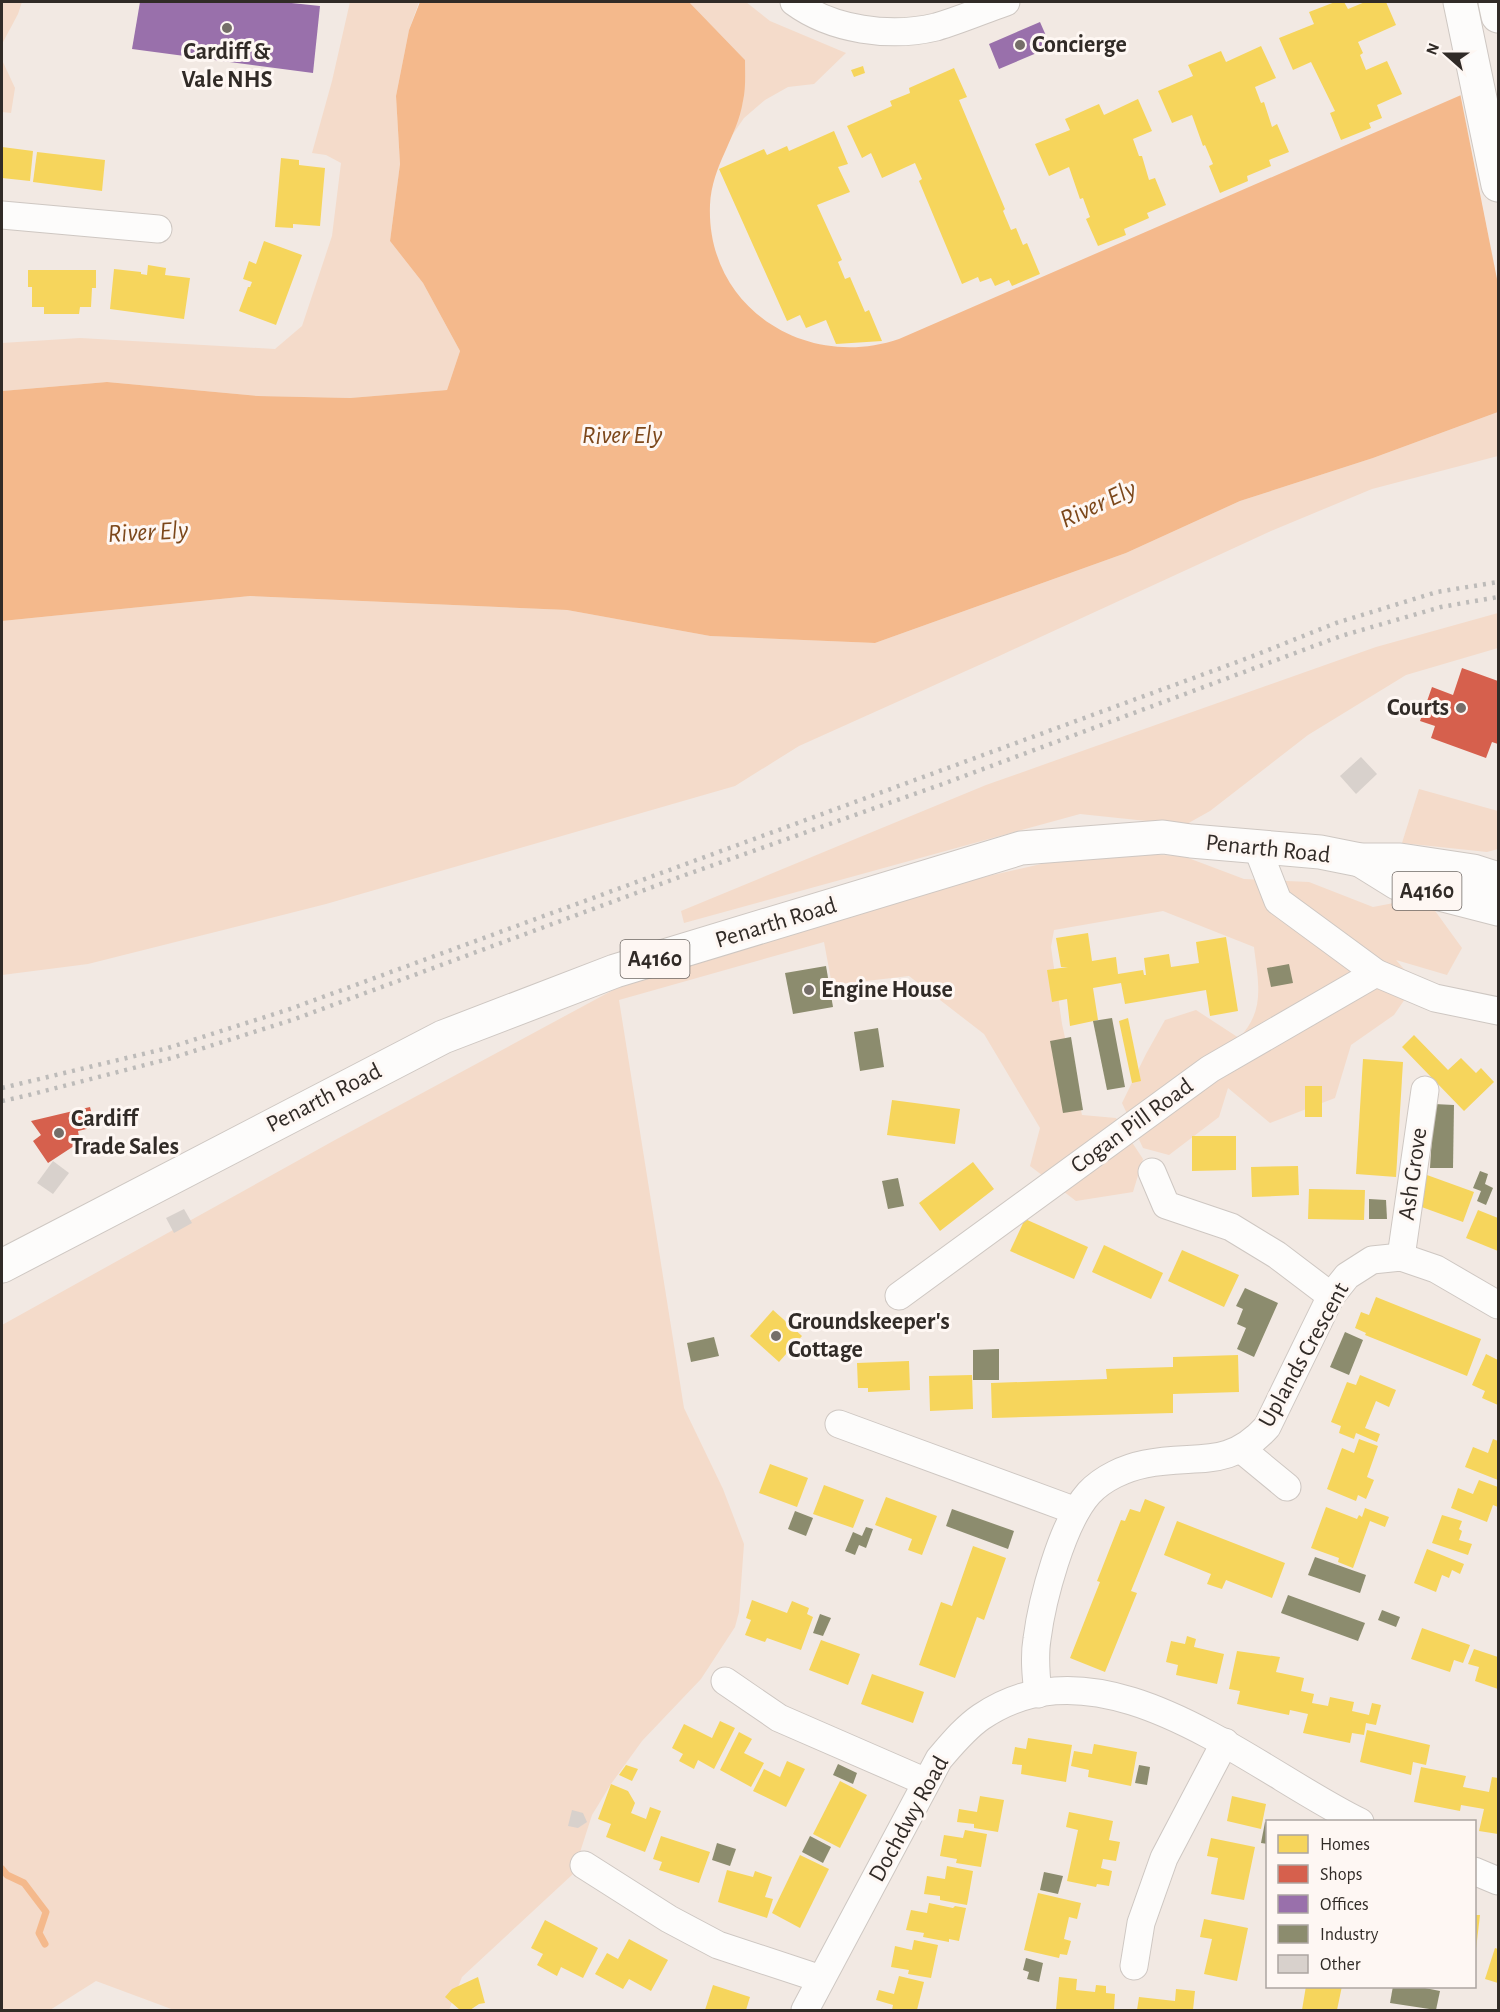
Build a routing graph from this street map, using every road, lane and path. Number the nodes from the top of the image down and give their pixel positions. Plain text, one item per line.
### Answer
1 (794, 2) edge
2 (1006, 2) edge
3 (1460, 2) edge
4 (1496, 2) edge
5 (1498, 16) edge
6 (1498, 185) edge
7 (2, 215) edge
8 (158, 229) dead end
9 (1257, 848) junction
10 (1360, 860) junction
11 (1490, 871) edge
12 (1498, 909) edge
13 (1376, 973) junction
14 (1498, 1011) edge
15 (1425, 1090) dead end
16 (1152, 1172) dead end
17 (1401, 1257) junction
18 (2, 1266) edge
19 (899, 1296) dead end
20 (1331, 1296) junction
21 (1498, 1305) edge
22 (839, 1424) dead end
23 (1241, 1449) junction
24 (1287, 1486) dead end
25 (1076, 1512) junction
26 (725, 1682) dead end
27 (1038, 1694) junction
28 (1225, 1743) junction
29 (926, 1782) junction
30 (1358, 1820) edge
31 (584, 1865) dead end
32 (1476, 1872) edge
33 (1498, 1881) edge
34 (1134, 1966) dead end
35 (821, 1979) junction
36 (805, 2010) edge

1 - 2 street
3 - 6 main road
4 - 5 main road
7 - 8 street
9 - 10 main road, Penarth Road / A4160
9 - 13 street
9 - 18 main road, Penarth Road / A4160
10 - 11 main road, Penarth Road / A4160
10 - 12 main road, Penarth Road / A4160
13 - 14 street
13 - 19 street, Cogan Pill Road
15 - 17 street, Ash Grove
16 - 20 street
17 - 20 street, Uplands Crescent
17 - 21 street, Uplands Crescent
20 - 23 street, Uplands Crescent
22 - 25 street
23 - 24 street, Uplands Crescent
23 - 25 street, Uplands Crescent
25 - 27 street, Uplands Crescent
26 - 29 street
27 - 28 street, Dochdwy Road
27 - 29 street, Dochdwy Road
28 - 30 street, Dochdwy Road
28 - 34 street
29 - 35 street, Dochdwy Road
31 - 35 street
32 - 33 street
35 - 36 street, Dochdwy Road

